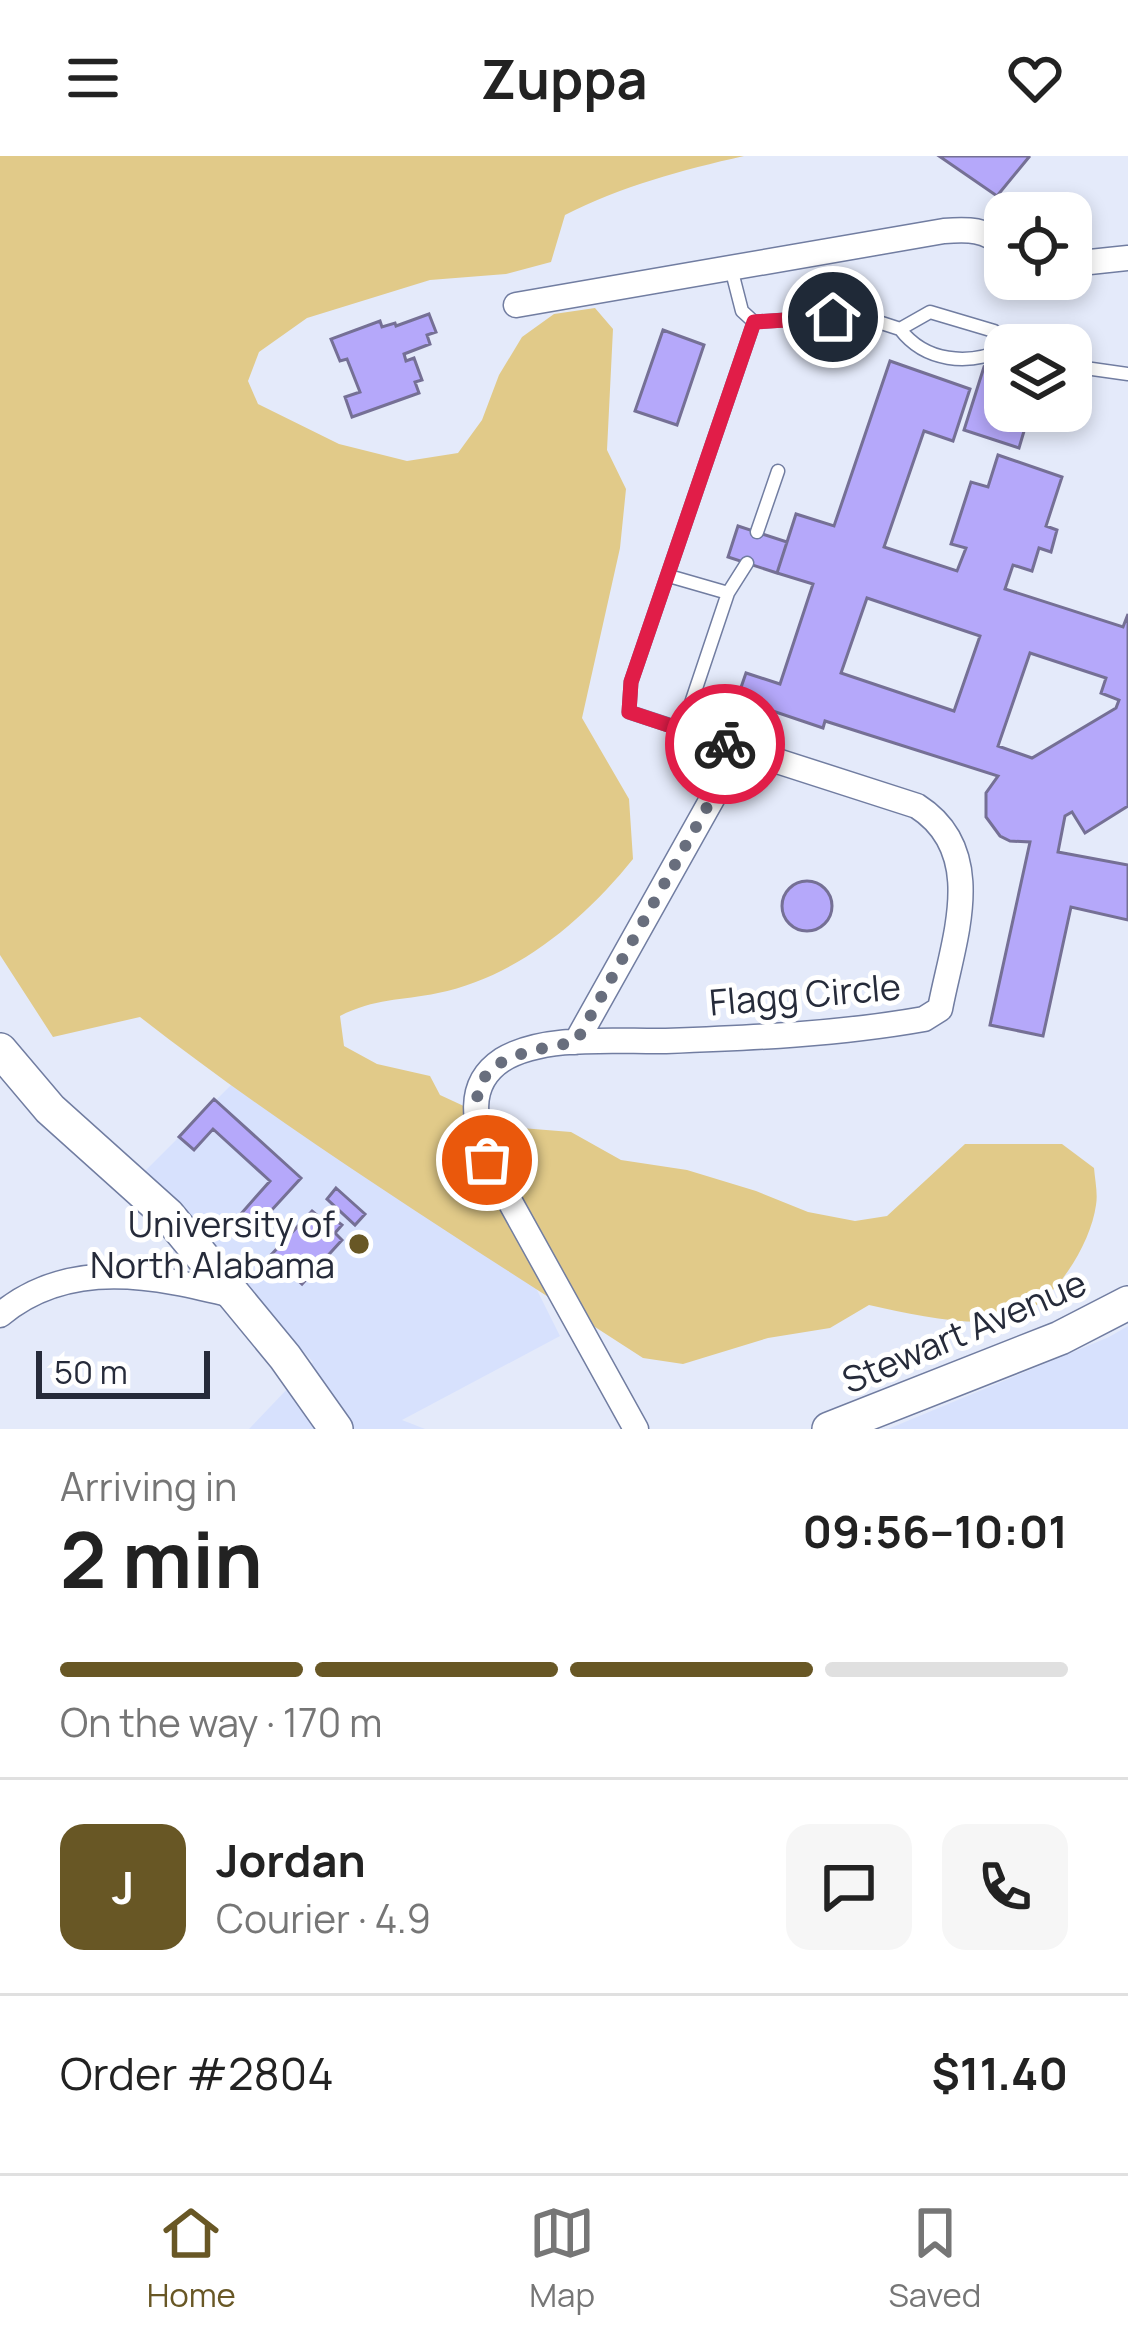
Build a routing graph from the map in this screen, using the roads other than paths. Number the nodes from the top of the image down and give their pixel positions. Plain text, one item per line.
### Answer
1 (984, 232) edge
2 (1128, 258) edge
3 (1092, 262) edge
4 (731, 268) junction
5 (516, 305) dead end
6 (754, 322) junction
7 (984, 328) edge
8 (900, 329) junction
9 (984, 355) edge
10 (1092, 369) edge
11 (1128, 374) edge
12 (778, 471) dead end
13 (757, 532) dead end
14 (747, 563) dead end
15 (669, 576) junction
16 (728, 593) junction
17 (682, 730) junction
18 (740, 748) junction
19 (576, 1042) junction
20 (0, 1050) edge
21 (236, 1296) junction
22 (1128, 1303) edge
23 (0, 1315) edge
24 (337, 1429) edge
25 (636, 1429) edge
26 (829, 1429) edge

1 - 4 street
2 - 3 street
4 - 5 street
4 - 6 lane
6 - 8 lane
6 - 15 lane
7 - 8 lane
8 - 9 lane
10 - 11 lane
12 - 13 lane
14 - 16 lane
15 - 16 lane
15 - 17 lane
16 - 17 lane
17 - 18 lane
18 - 19 street
18 - 19 street, Flagg Circle
19 - 25 street, Flagg Circle
20 - 21 street
21 - 23 street
21 - 24 street
22 - 26 street, Stewart Avenue

